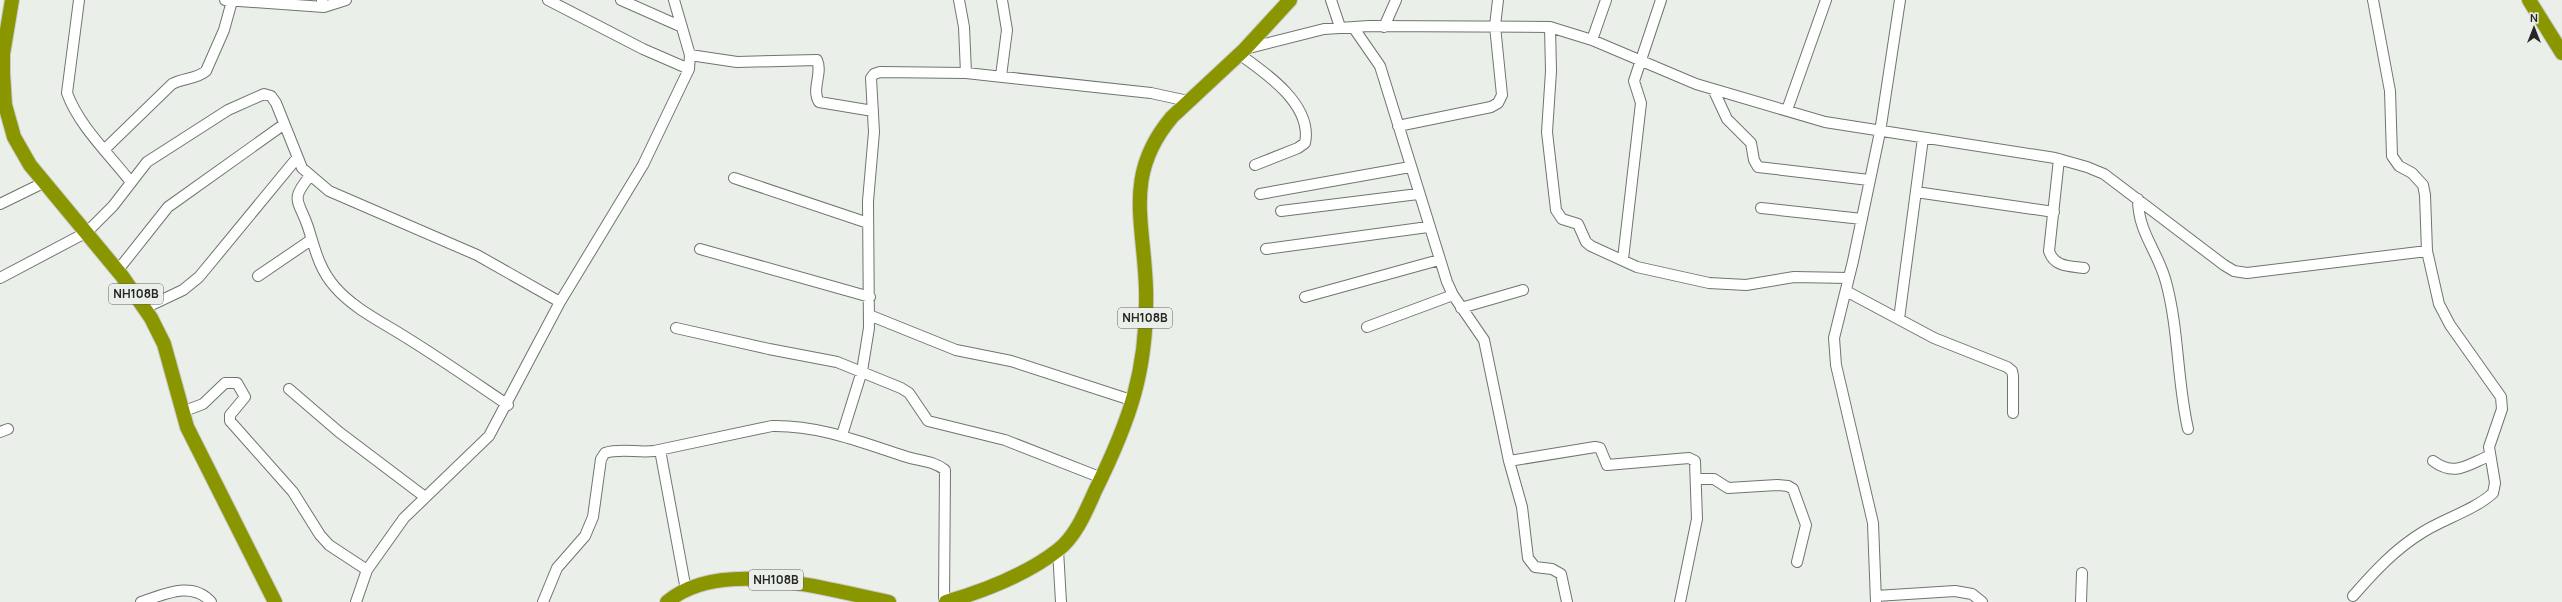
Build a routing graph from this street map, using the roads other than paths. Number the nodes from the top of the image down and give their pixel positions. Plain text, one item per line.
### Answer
1 (12, 0) edge
2 (79, 0) edge
3 (228, 0) edge
4 (346, 0) edge
5 (548, 0) edge
6 (621, 0) edge
7 (674, 0) edge
8 (959, 0) edge
9 (1002, 0) edge
10 (1290, 0) edge
11 (1331, 0) edge
12 (1396, 0) edge
13 (1498, 0) edge
14 (1606, 0) edge
15 (1661, 0) edge
16 (1826, 0) edge
17 (1900, 0) edge
18 (2373, 0) edge
19 (2529, 0) edge
20 (323, 4) edge
21 (1495, 26) junction
22 (682, 27) junction
23 (1340, 27) junction
24 (1353, 27) junction
25 (1384, 27) junction
26 (1550, 27) junction
27 (4, 28) edge
28 (1592, 40) junction
29 (1242, 52) junction
30 (2562, 53) edge
31 (690, 55) junction
32 (1640, 61) junction
33 (689, 69) junction
34 (966, 73) junction
35 (1, 74) edge
36 (1001, 76) junction
37 (1713, 89) junction
38 (1188, 101) junction
39 (1787, 110) junction
40 (873, 111) junction
41 (283, 125) junction
42 (1398, 126) junction
43 (1880, 132) junction
44 (1923, 138) junction
45 (105, 148) junction
46 (297, 158) junction
47 (2058, 159) junction
48 (1255, 164) dead end
49 (1410, 167) junction
50 (310, 176) junction
51 (734, 178) dead end
52 (1869, 180) junction
53 (130, 181) junction
54 (45, 182) junction
55 (1916, 192) junction
56 (1260, 194) dead end
57 (1418, 194) junction
58 (2138, 199) junction
59 (0, 204) edge
60 (1761, 208) dead end
61 (1281, 211) dead end
62 (2054, 212) junction
63 (1862, 219) junction
64 (868, 223) junction
65 (1428, 227) junction
66 (87, 232) junction
67 (312, 240) junction
68 (700, 249) dead end
69 (1266, 249) dead end
70 (2427, 251) junction
71 (1623, 259) junction
72 (1439, 260) junction
73 (2084, 268) dead end
74 (118, 270) junction
75 (258, 276) dead end
76 (0, 278) edge
77 (1849, 278) junction
78 (1523, 290) dead end
79 (1846, 291) junction
80 (1453, 295) junction
81 (870, 297) junction
82 (1305, 297) dead end
83 (560, 302) junction
84 (145, 308) junction
85 (1461, 308) junction
86 (869, 315) junction
87 (1899, 320) junction
88 (1367, 327) dead end
89 (676, 328) dead end
90 (862, 371) junction
91 (289, 388) dead end
92 (1134, 401) junction
93 (508, 405) junction
94 (182, 412) junction
95 (2012, 413) dead end
96 (2188, 429) dead end
97 (842, 435) junction
98 (660, 450) junction
99 (2489, 456) junction
100 (1509, 461) junction
101 (2433, 461) dead end
102 (1102, 478) junction
103 (1697, 479) junction
104 (425, 497) junction
105 (1058, 550) junction
106 (1797, 562) dead end
107 (368, 570) junction
108 (2082, 573) dead end
109 (686, 590) junction
110 (2352, 596) dead end
111 (858, 599) edge
112 (1876, 599) edge
113 (141, 602) edge
114 (211, 602) edge
115 (275, 602) edge
116 (356, 602) edge
117 (543, 602) edge
118 (667, 602) edge
119 (888, 602) edge
120 (945, 602) edge
121 (1061, 602) edge
122 (1567, 602) edge
123 (1680, 602) edge
124 (1982, 602) edge
125 (2081, 602) edge

1 - 27 highway, NH108B
2 - 45 street
3 - 20 street
3 - 45 street
4 - 20 street
5 - 33 street
6 - 22 street
7 - 22 street
8 - 34 street
9 - 36 street
10 - 29 highway, NH108B
11 - 23 street
12 - 25 street
13 - 21 street
14 - 28 street
15 - 32 street
16 - 39 street
17 - 43 street
18 - 70 street
19 - 30 highway
21 - 25 street
21 - 26 street
21 - 42 street
22 - 31 street
23 - 24 street
23 - 29 street
24 - 25 street
24 - 42 street
26 - 28 street
26 - 71 street
27 - 35 highway, NH108B
28 - 32 street
29 - 38 highway, NH108B
29 - 48 street
31 - 33 street
31 - 40 street
32 - 37 street
32 - 71 street
33 - 83 street
34 - 36 street
34 - 40 street
35 - 54 highway, NH108B
36 - 38 street
37 - 39 street
37 - 52 street
38 - 92 highway, NH108B
39 - 43 street
40 - 64 street
41 - 46 street
41 - 53 street
41 - 74 street
42 - 49 street
43 - 44 street
43 - 52 street
44 - 47 street
44 - 55 street
45 - 53 street
46 - 50 street
46 - 84 street
47 - 58 street
47 - 62 street
49 - 56 street
49 - 57 street
50 - 67 street
50 - 83 street
51 - 64 street
52 - 63 street
53 - 66 street
54 - 59 street
54 - 66 highway, NH108B
55 - 62 street
55 - 87 street
57 - 61 street
57 - 65 street
58 - 70 street
58 - 96 street
60 - 63 street
62 - 73 street
63 - 77 street
64 - 81 street
65 - 69 street
65 - 72 street
66 - 74 highway, NH108B
66 - 76 street
67 - 75 street
67 - 93 street
68 - 81 street
70 - 99 street
71 - 77 street
72 - 80 street
72 - 82 street
74 - 84 highway, NH108B
77 - 79 street
78 - 85 street
79 - 87 street
79 - 112 street
80 - 85 street
80 - 88 street
81 - 86 street
83 - 93 street
84 - 94 highway, NH108B
85 - 100 street
86 - 90 street
86 - 92 street
87 - 95 street
89 - 90 street
90 - 97 street
90 - 102 street
91 - 104 street
92 - 102 highway, NH108B
93 - 104 street
94 - 107 street
94 - 115 highway, NH108B
97 - 98 street
97 - 120 street
98 - 109 street
98 - 117 street
99 - 101 street
99 - 110 street
100 - 103 street
100 - 122 street
102 - 105 highway, NH108B
103 - 106 street
103 - 123 street
104 - 107 street
105 - 120 highway, NH108B
105 - 121 street
107 - 116 street
108 - 125 street
109 - 111 highway, NH108B
109 - 118 highway, NH108B
111 - 119 highway, NH108B
112 - 124 street
113 - 114 street

